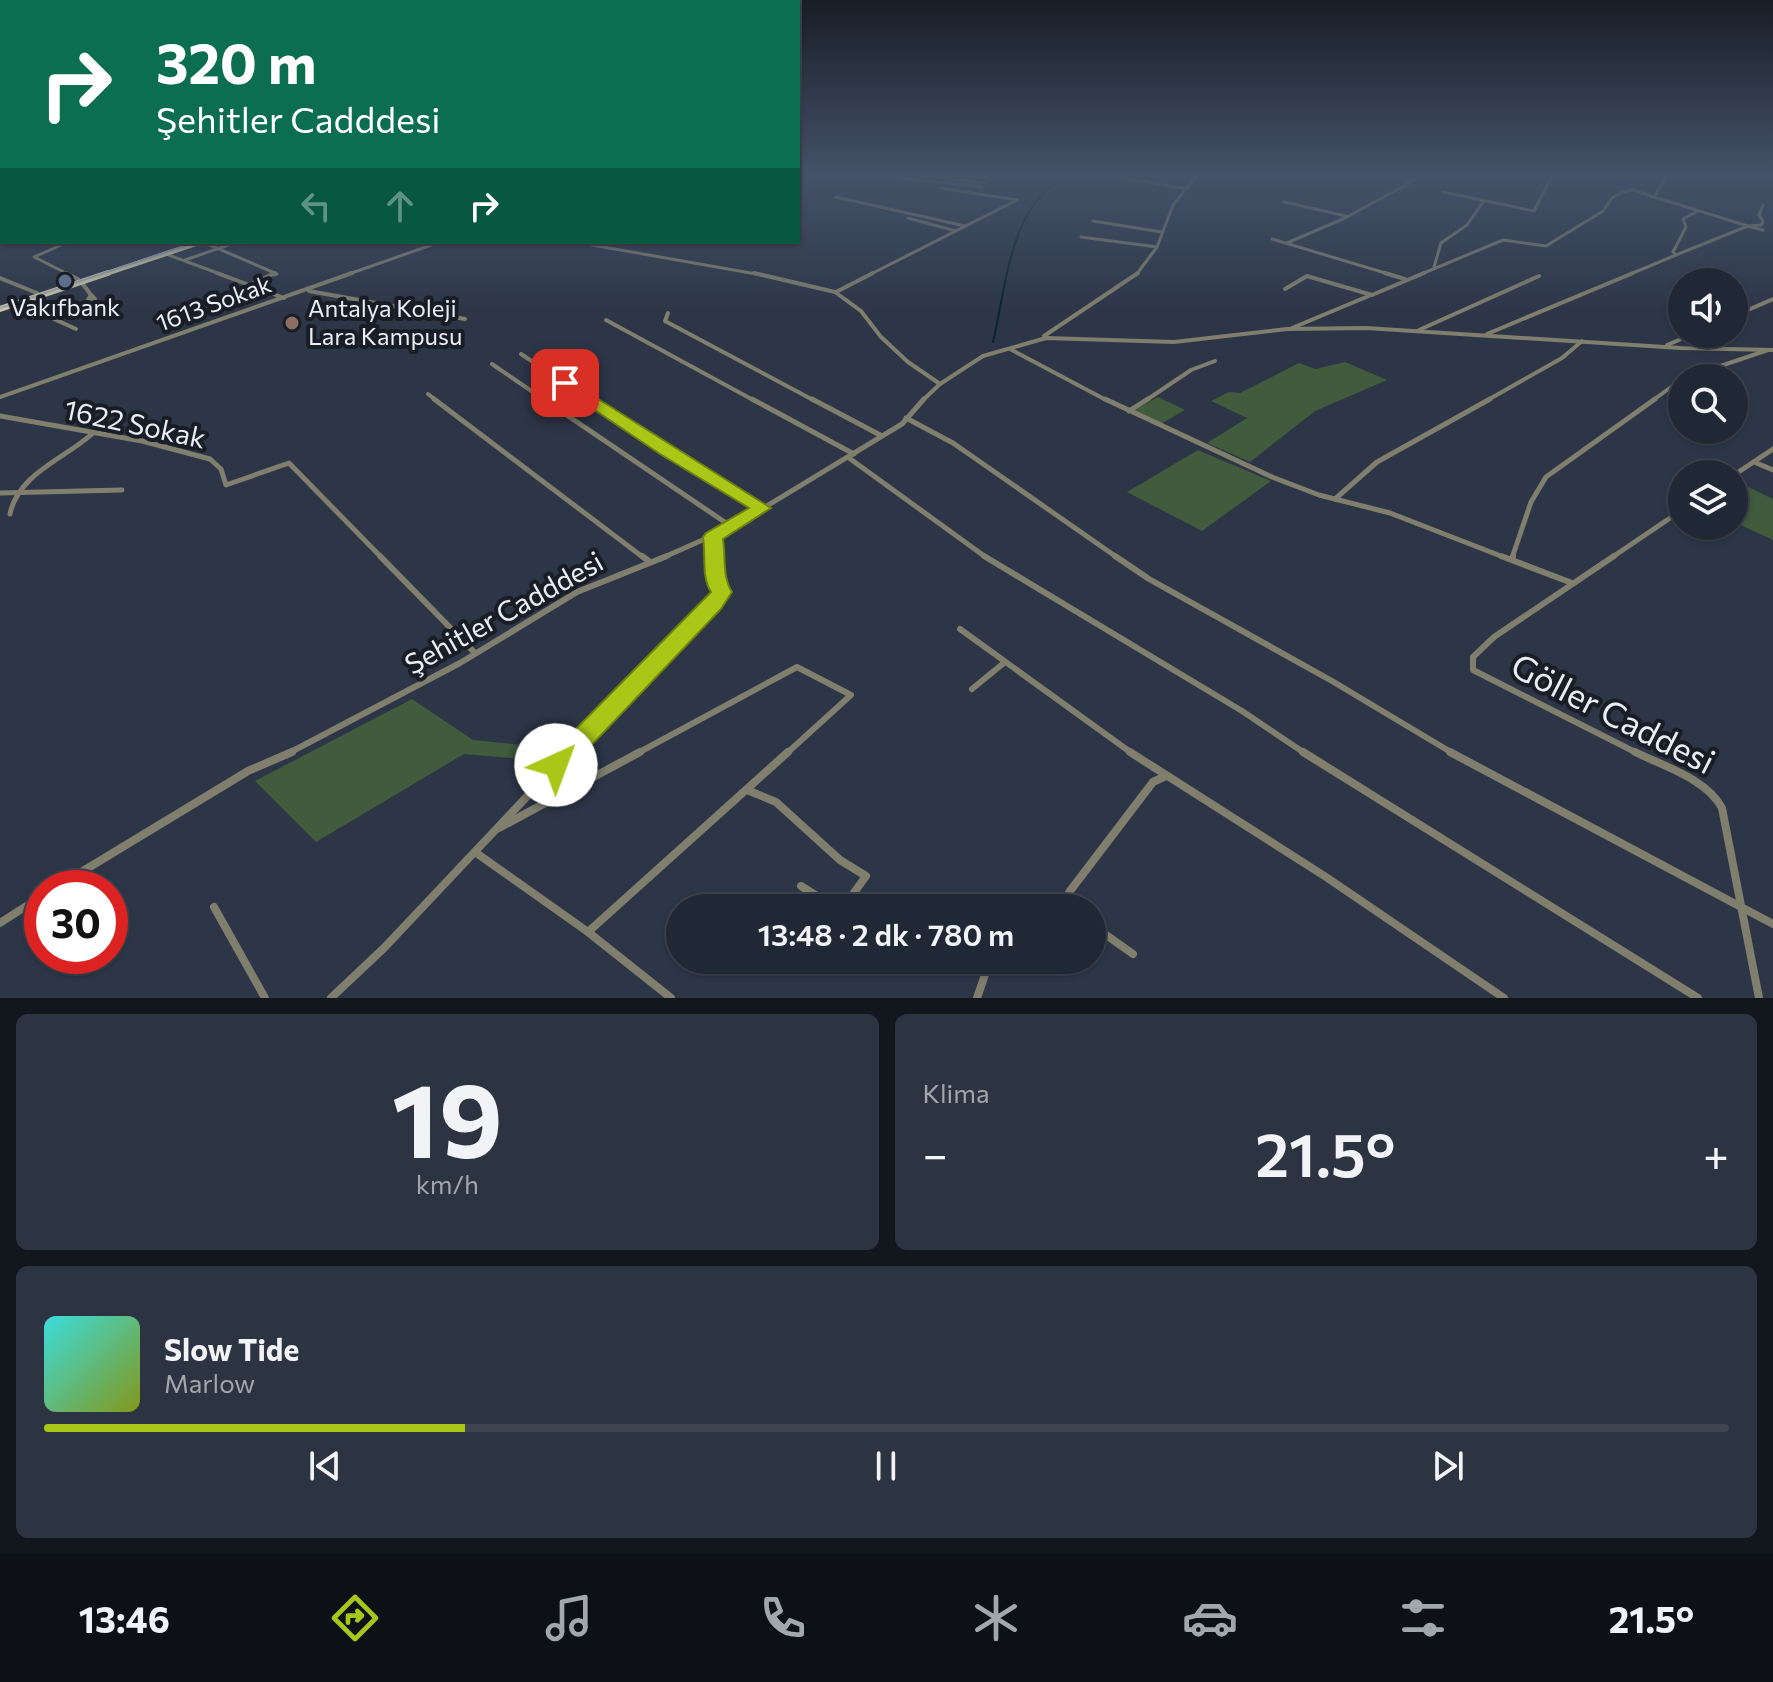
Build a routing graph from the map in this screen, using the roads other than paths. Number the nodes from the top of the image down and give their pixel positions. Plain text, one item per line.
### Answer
1 (918, 221) edge
2 (945, 221) edge
3 (977, 221) edge
4 (1093, 221) dead end
5 (1167, 221) edge
6 (1339, 221) edge
7 (1470, 221) edge
8 (1589, 221) edge
9 (1684, 221) edge
10 (1730, 221) edge
11 (1763, 221) edge
12 (966, 226) junction
13 (1748, 226) junction
14 (1763, 230) dead end
15 (956, 231) junction
16 (1162, 232) junction
17 (1081, 237) dead end
18 (1272, 239) dead end
19 (1287, 243) junction
20 (63, 244) edge
21 (184, 244) edge
22 (196, 244) edge
23 (207, 244) edge
24 (232, 244) edge
25 (587, 244) edge
26 (432, 245) edge
27 (1157, 247) junction
28 (219, 249) junction
29 (166, 254) junction
30 (1676, 255) junction
31 (184, 260) junction
32 (1434, 267) junction
33 (1539, 276) dead end
34 (0, 278) edge
35 (1407, 279) junction
36 (80, 281) junction
37 (249, 285) junction
38 (1285, 289) dead end
39 (306, 290) junction
40 (835, 292) junction
41 (37, 293) junction
42 (1372, 295) junction
43 (284, 298) junction
44 (1773, 299) edge
45 (0, 307) edge
46 (1748, 310) edge
47 (668, 313) dead end
48 (465, 319) dead end
49 (606, 320) dead end
50 (76, 329) dead end
51 (1287, 329) junction
52 (1418, 330) junction
53 (1486, 335) junction
54 (1042, 339) junction
55 (1583, 341) junction
56 (1666, 346) joint
57 (1009, 348) junction
58 (1772, 349) edge
59 (521, 354) dead end
60 (1215, 361) dead end
61 (492, 364) dead end
62 (1726, 364) edge
63 (940, 384) junction
64 (1668, 389) edge
65 (428, 394) dead end
66 (0, 397) edge
67 (1128, 411) junction
68 (0, 416) edge
69 (906, 418) junction
70 (93, 434) junction
71 (883, 436) junction
72 (1773, 449) edge
73 (852, 456) junction
74 (1754, 462) junction
75 (1748, 466) edge
76 (1773, 470) edge
77 (122, 490) dead end
78 (18, 491) junction
79 (0, 493) edge
80 (1335, 499) junction
81 (762, 508) junction
82 (10, 514) dead end
83 (1668, 519) edge
84 (732, 527) junction
85 (713, 537) junction
86 (1512, 559) junction
87 (650, 562) junction
88 (1573, 583) junction
89 (960, 629) dead end
90 (475, 653) junction
91 (1005, 662) junction
92 (972, 689) dead end
93 (1167, 776) junction
94 (747, 790) junction
95 (499, 828) junction
96 (475, 852) junction
97 (85, 870) edge
98 (801, 886) dead end
99 (814, 894) edge
100 (853, 894) edge
101 (1068, 894) edge
102 (214, 907) dead end
103 (24, 908) edge
104 (1744, 909) junction
105 (0, 923) edge
106 (1773, 924) edge
107 (588, 932) junction
108 (1106, 935) edge
109 (1133, 954) dead end
110 (985, 974) edge
111 (265, 998) edge
112 (331, 998) edge
113 (671, 998) edge
114 (977, 998) edge
115 (1504, 998) edge
116 (1698, 998) edge
117 (1759, 998) edge

1 - 15 street
2 - 12 street
3 - 12 street
4 - 16 street
5 - 16 street
6 - 19 street
7 - 32 street
8 - 32 street
9 - 30 street
10 - 13 street
11 - 13 street
12 - 15 street
13 - 14 street
13 - 30 street
15 - 40 street
16 - 27 street
17 - 27 street
18 - 19 street
19 - 35 street
20 - 36 street
21 - 36 main road
22 - 29 main road
23 - 28 street
24 - 28 street
25 - 40 street
26 - 39 street, 1613 Sokak
27 - 54 street
28 - 31 street
28 - 37 street
29 - 31 street
29 - 36 main road
30 - 53 street
31 - 37 street
32 - 35 street
33 - 52 street
34 - 41 street
35 - 42 street
36 - 41 main road
36 - 45 main road
36 - 50 street
37 - 43 street
38 - 42 street
39 - 43 street, 1613 Sokak
39 - 48 street
40 - 63 street
41 - 45 main road
42 - 51 street
43 - 66 street, 1613 Sokak
44 - 46 street
47 - 71 street
49 - 73 street
51 - 52 street
51 - 54 street
52 - 53 street
53 - 55 street
54 - 57 street, Şehitler Cadddesi
55 - 56 street
55 - 80 street
56 - 58 street
57 - 63 street, Şehitler Cadddesi
57 - 67 street
58 - 62 street
59 - 81 street
60 - 67 street
61 - 84 street
63 - 69 street, Şehitler Cadddesi
64 - 86 street
65 - 87 street
67 - 80 street
68 - 70 street, 1622 Sokak
69 - 71 street, Şehitler Cadddesi
69 - 104 street
70 - 78 street
70 - 90 street, 1622 Sokak
71 - 73 street, Şehitler Cadddesi
72 - 74 street
73 - 81 street, Şehitler Cadddesi
73 - 116 street
74 - 75 street
74 - 76 street
77 - 78 street
78 - 79 street
78 - 82 street
80 - 86 street
81 - 84 street, Şehitler Cadddesi
83 - 88 street
84 - 85 street, Şehitler Cadddesi
85 - 87 street, Şehitler Cadddesi
85 - 95 street
86 - 88 street
87 - 90 street, Şehitler Cadddesi
88 - 104 street, Göller Caddesi
89 - 91 street
90 - 97 street, Şehitler Cadddesi
91 - 92 street
91 - 93 street
93 - 101 street
93 - 115 street
94 - 95 street
94 - 100 street
94 - 107 street
95 - 96 street
96 - 107 street
96 - 112 street
98 - 99 street
102 - 111 street
103 - 105 street
104 - 106 street
104 - 117 street, Göller Caddesi
107 - 113 street
108 - 109 street
110 - 114 street

